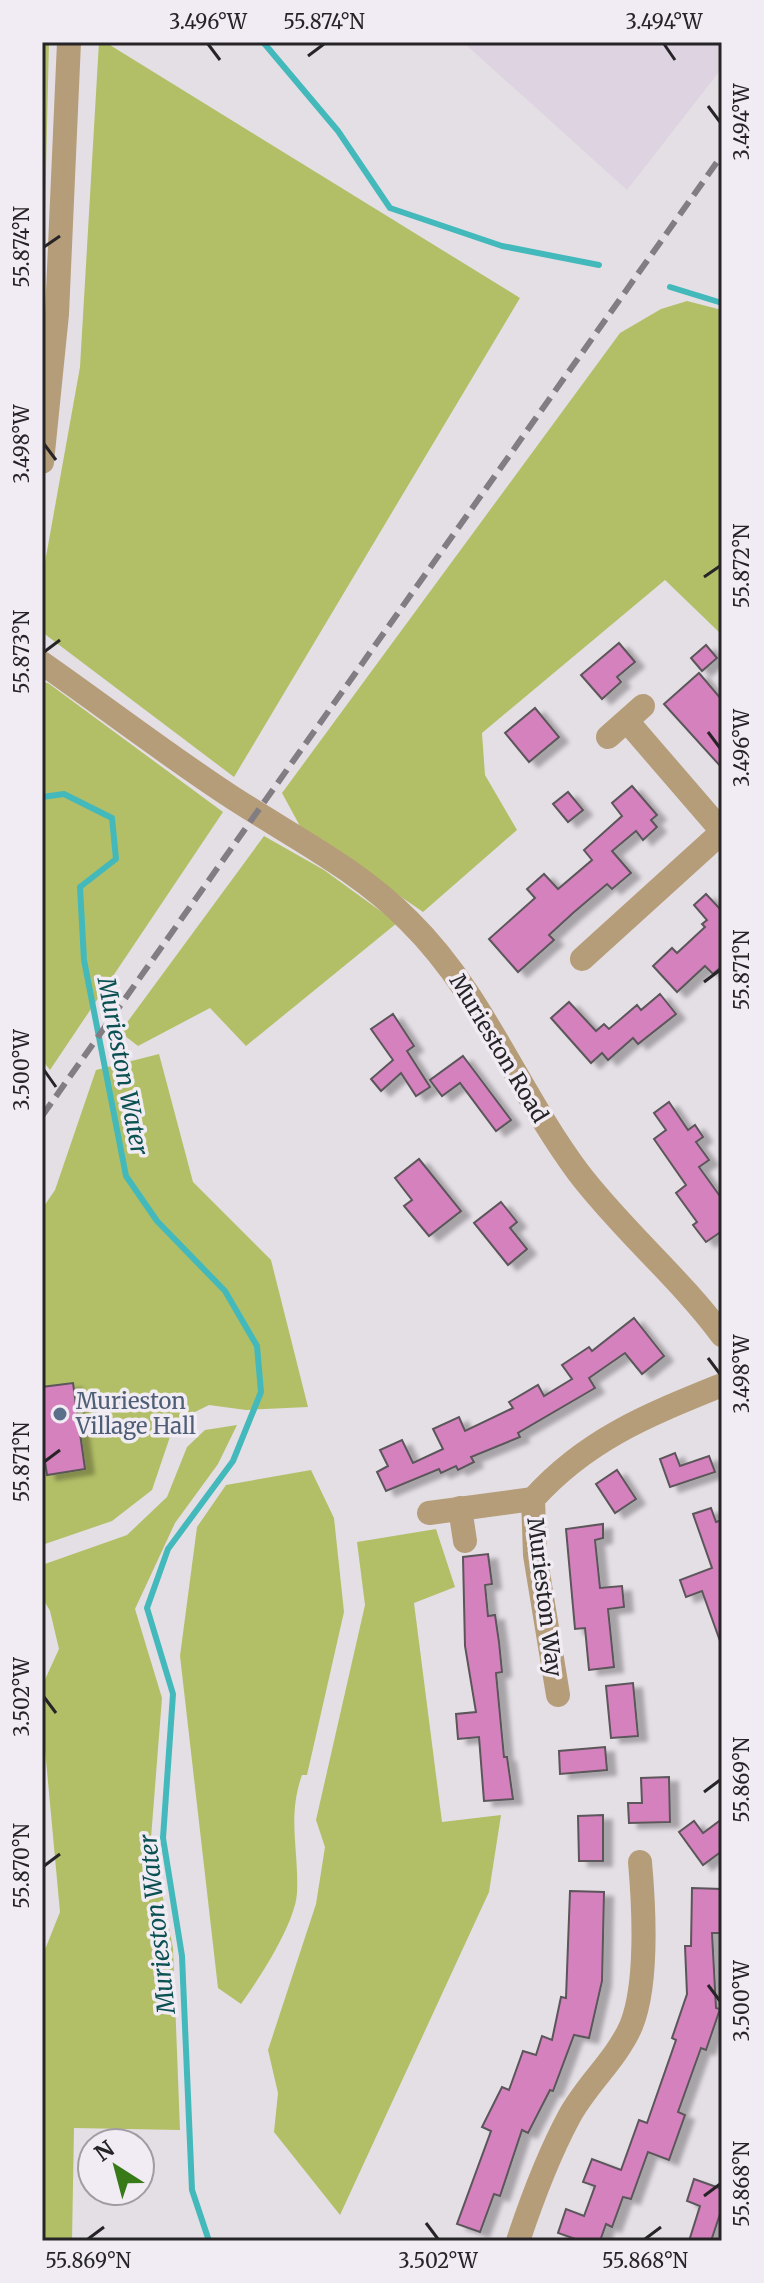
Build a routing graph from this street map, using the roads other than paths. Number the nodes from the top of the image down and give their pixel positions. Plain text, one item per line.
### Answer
1 (69, 42) edge
2 (42, 462) edge
3 (42, 663) edge
4 (608, 737) dead end
5 (721, 831) edge
6 (597, 956) dead end
7 (722, 1335) edge
8 (722, 1385) edge
9 (533, 1499) junction
10 (460, 1508) junction
11 (429, 1513) dead end
12 (465, 1541) dead end
13 (558, 1695) dead end
14 (640, 1862) dead end
15 (518, 2241) edge

1 - 2 street
3 - 7 street, Murieston Road
4 - 5 street
5 - 6 street
8 - 9 street, Murieston Way
9 - 10 street, Murieston Way
9 - 13 street, Murieston Way
10 - 11 street, Murieston Way
10 - 12 street
14 - 15 street

